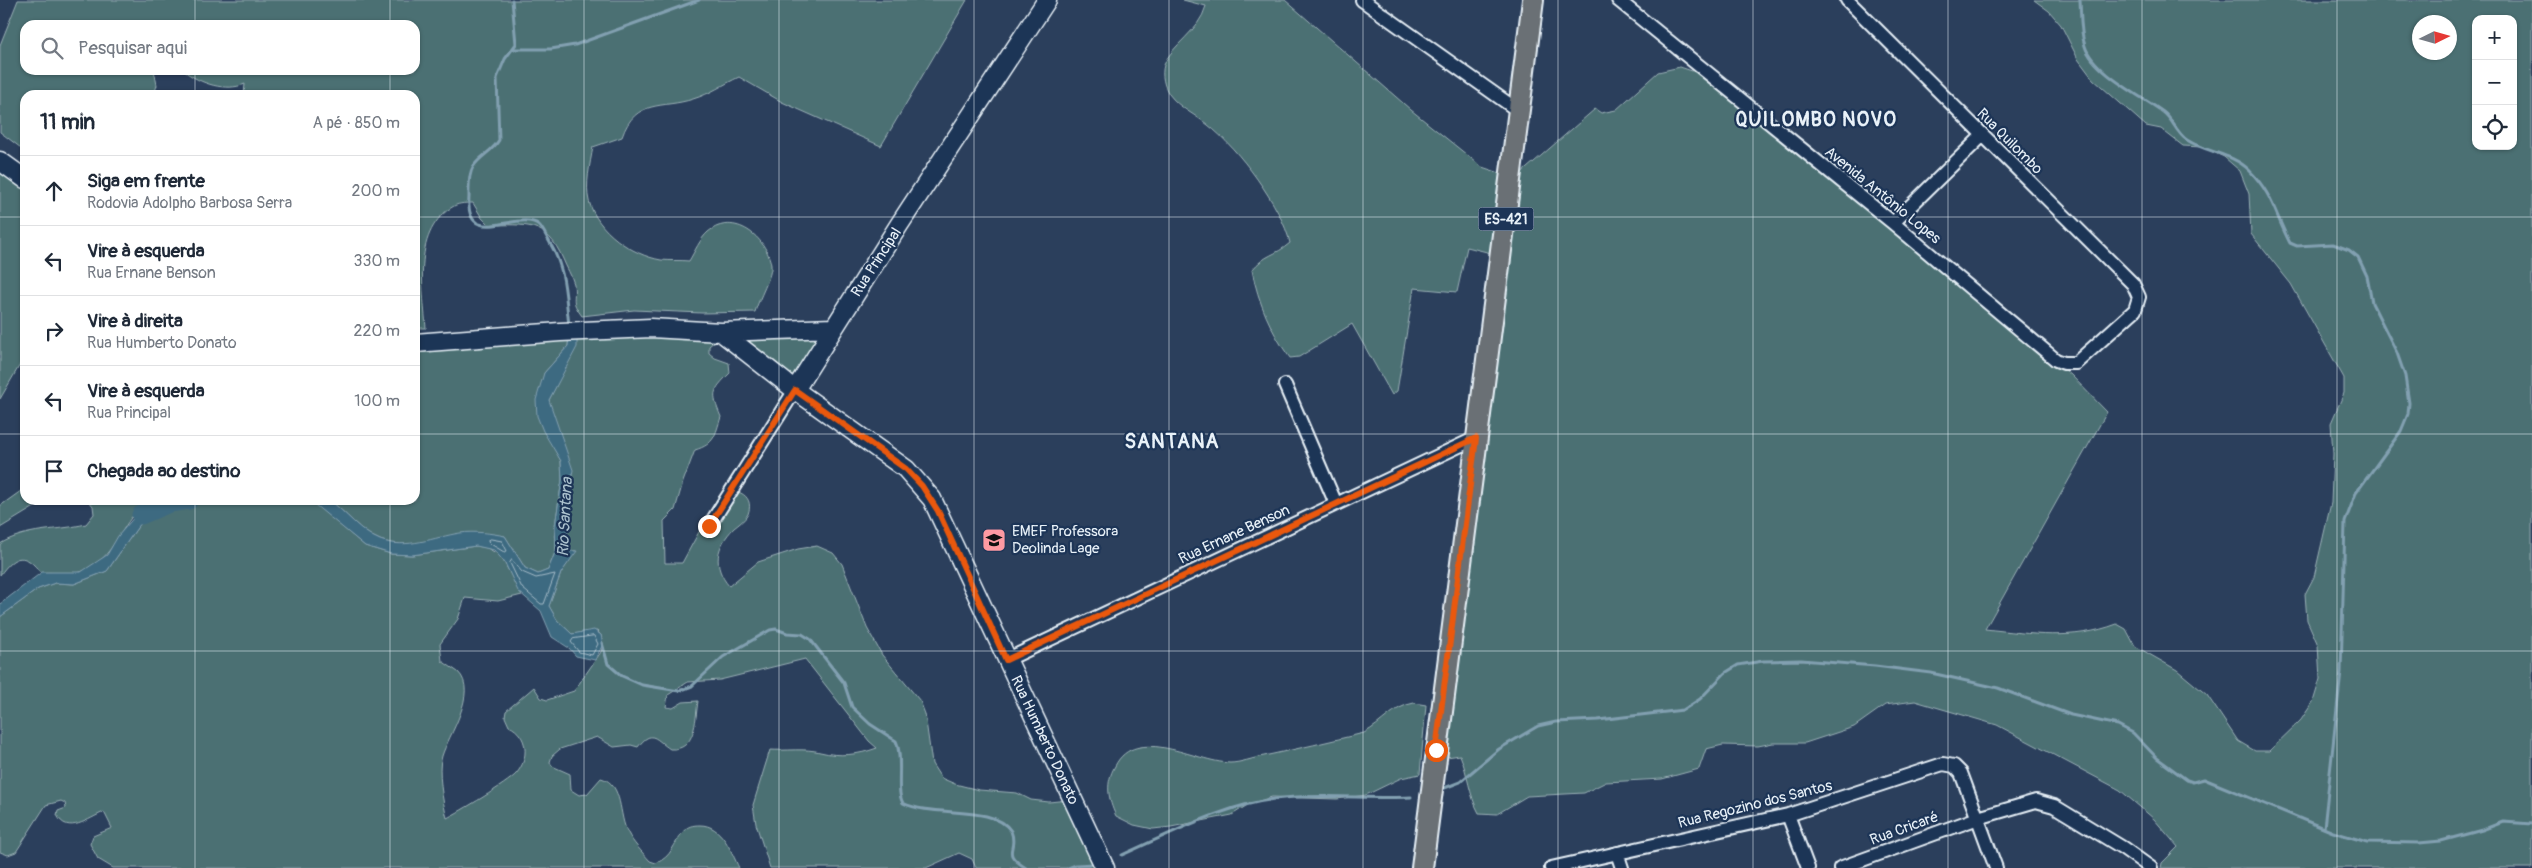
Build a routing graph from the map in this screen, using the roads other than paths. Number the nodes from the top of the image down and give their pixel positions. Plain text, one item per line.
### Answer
1 (1047, 0) edge
2 (1362, 0) edge
3 (1534, 0) edge
4 (1618, 0) edge
5 (1847, 0) edge
6 (1520, 112) junction
7 (1982, 136) junction
8 (0, 161) edge
9 (20, 175) edge
10 (1893, 223) junction
11 (833, 328) junction
12 (721, 332) junction
13 (420, 342) edge
14 (2056, 360) joint
15 (1285, 386) dead end
16 (795, 390) junction
17 (1476, 438) junction
18 (1336, 504) junction
19 (709, 526) dead end
20 (1006, 660) junction
21 (1788, 815) junction
22 (1978, 818) junction
23 (1617, 853) junction
24 (2149, 866) edge
25 (1105, 868) edge
26 (1422, 868) edge
27 (1551, 868) edge
28 (1622, 868) edge
29 (1808, 868) edge
30 (1840, 868) edge
31 (1996, 868) edge
32 (2135, 868) edge

1 - 11 main road, Rua Principal
2 - 6 street
3 - 6 main road, ES-421
4 - 10 street, Avenida Antônio Lopes
5 - 7 street, Rua Quilombo
6 - 17 main road, ES-421
7 - 10 street
7 - 14 street, Rua Quilombo
8 - 9 main road
10 - 14 street, Avenida Antônio Lopes
11 - 12 main road
11 - 16 main road, Rua Principal
12 - 13 main road
12 - 16 main road, Rua Humberto Donato
15 - 18 street
16 - 19 street, Rua Principal
16 - 20 main road, Rua Humberto Donato
17 - 18 street, Rua Ernane Benson
17 - 26 main road, ES-421
18 - 20 street, Rua Ernane Benson
20 - 25 main road, Rua Humberto Donato
21 - 22 street, Rua Regozino dos Santos
21 - 23 street, Rua Regozino dos Santos
21 - 29 street
22 - 24 street, Rua Cricaré
22 - 30 street, Rua Cricaré
22 - 31 street
23 - 27 street, Rua Regozino dos Santos
23 - 28 street
24 - 32 street

